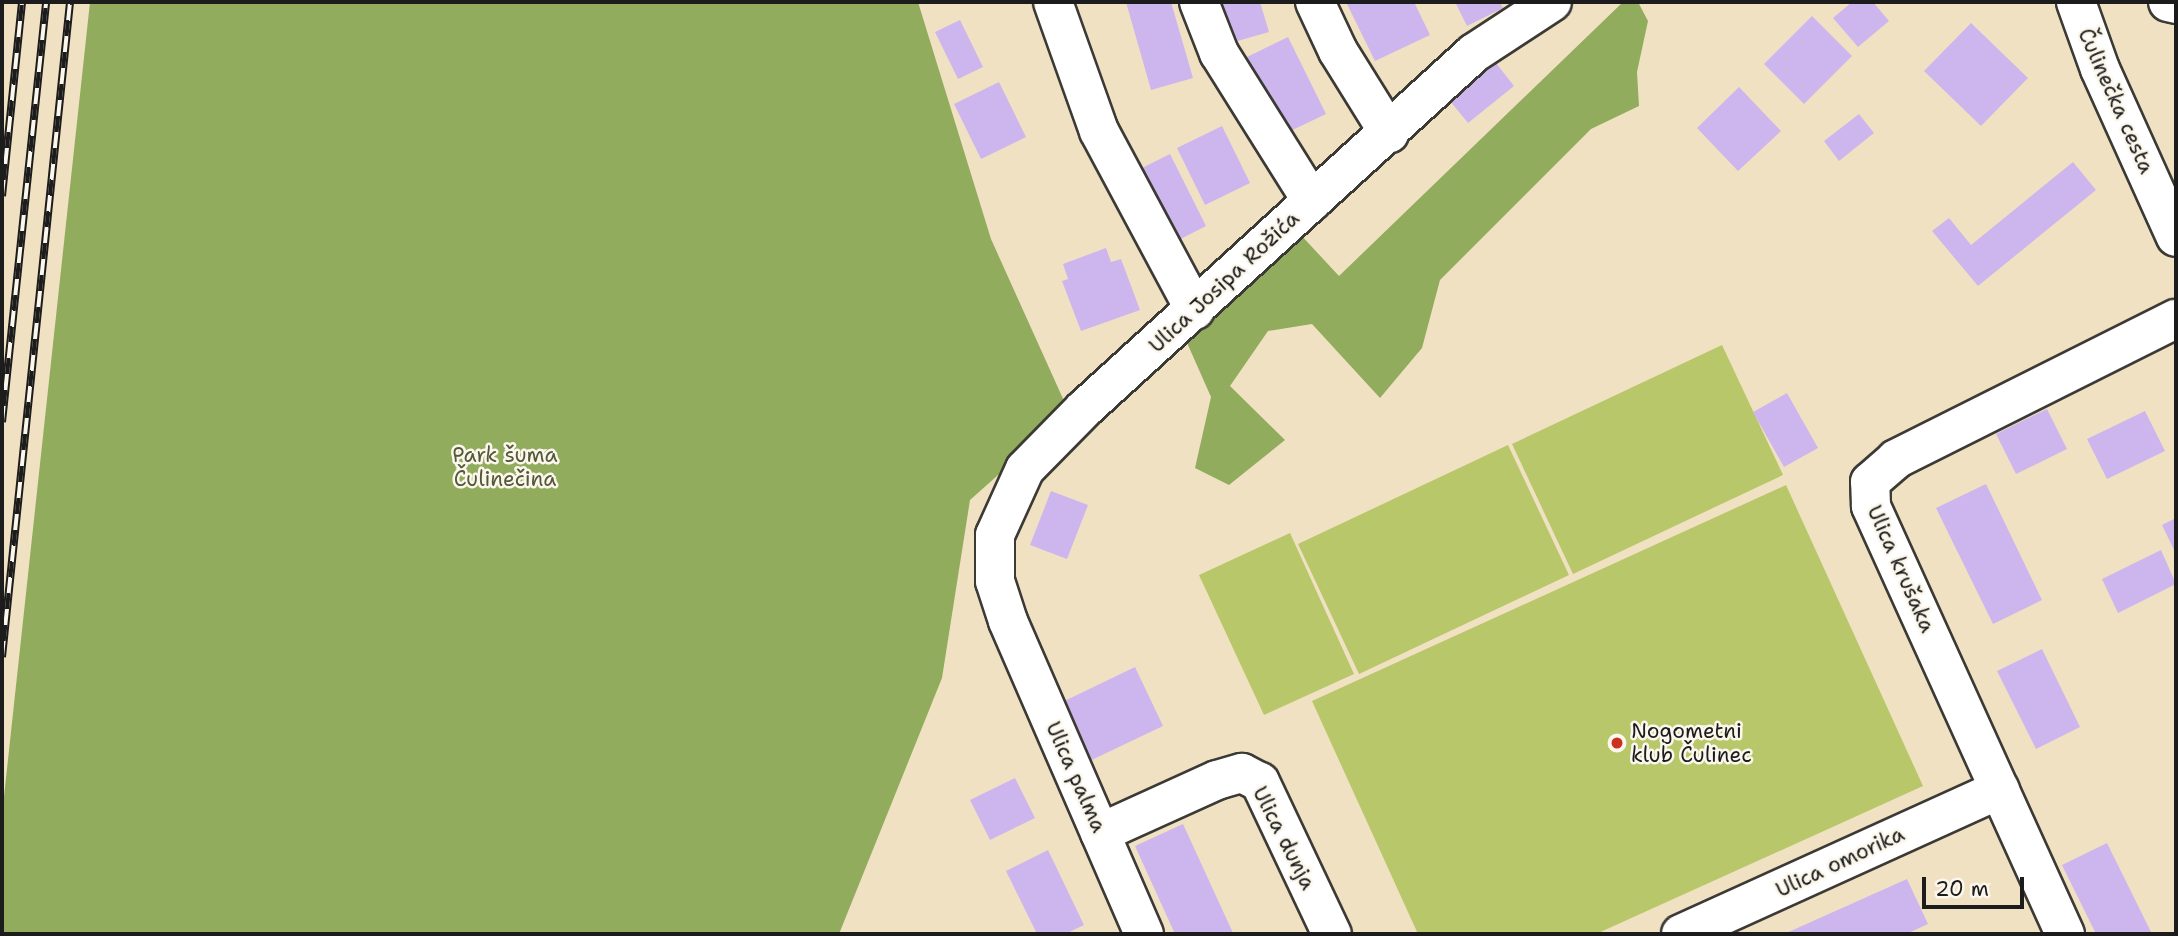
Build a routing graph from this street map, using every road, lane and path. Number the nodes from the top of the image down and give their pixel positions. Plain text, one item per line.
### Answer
1 (1053, 2) edge
2 (1199, 2) edge
3 (1315, 2) edge
4 (2076, 2) edge
5 (2168, 2) edge
6 (2176, 4) edge
7 (1533, 7) edge
8 (1389, 133) junction
9 (1312, 201) junction
10 (2176, 237) edge
11 (1195, 310) junction
12 (2176, 319) edge
13 (1008, 621) joint
14 (2000, 789) junction
15 (1100, 832) junction
16 (1144, 934) edge
17 (1332, 934) edge
18 (1681, 934) edge
19 (2065, 934) edge

1 - 11 street
2 - 9 street
3 - 8 street
4 - 10 street, Čulinečka cesta
5 - 6 street
7 - 8 street, Ulica Josipa Rožića
8 - 9 street, Ulica Josipa Rožića
9 - 11 street, Ulica Josipa Rožića
11 - 13 street, Ulica Josipa Rožića
12 - 14 street, Ulica krušaka
13 - 15 street, Ulica palma
14 - 18 street, Ulica omorika
14 - 19 street, Ulica krušaka
15 - 16 street, Ulica palma
15 - 17 street, Ulica dunja

